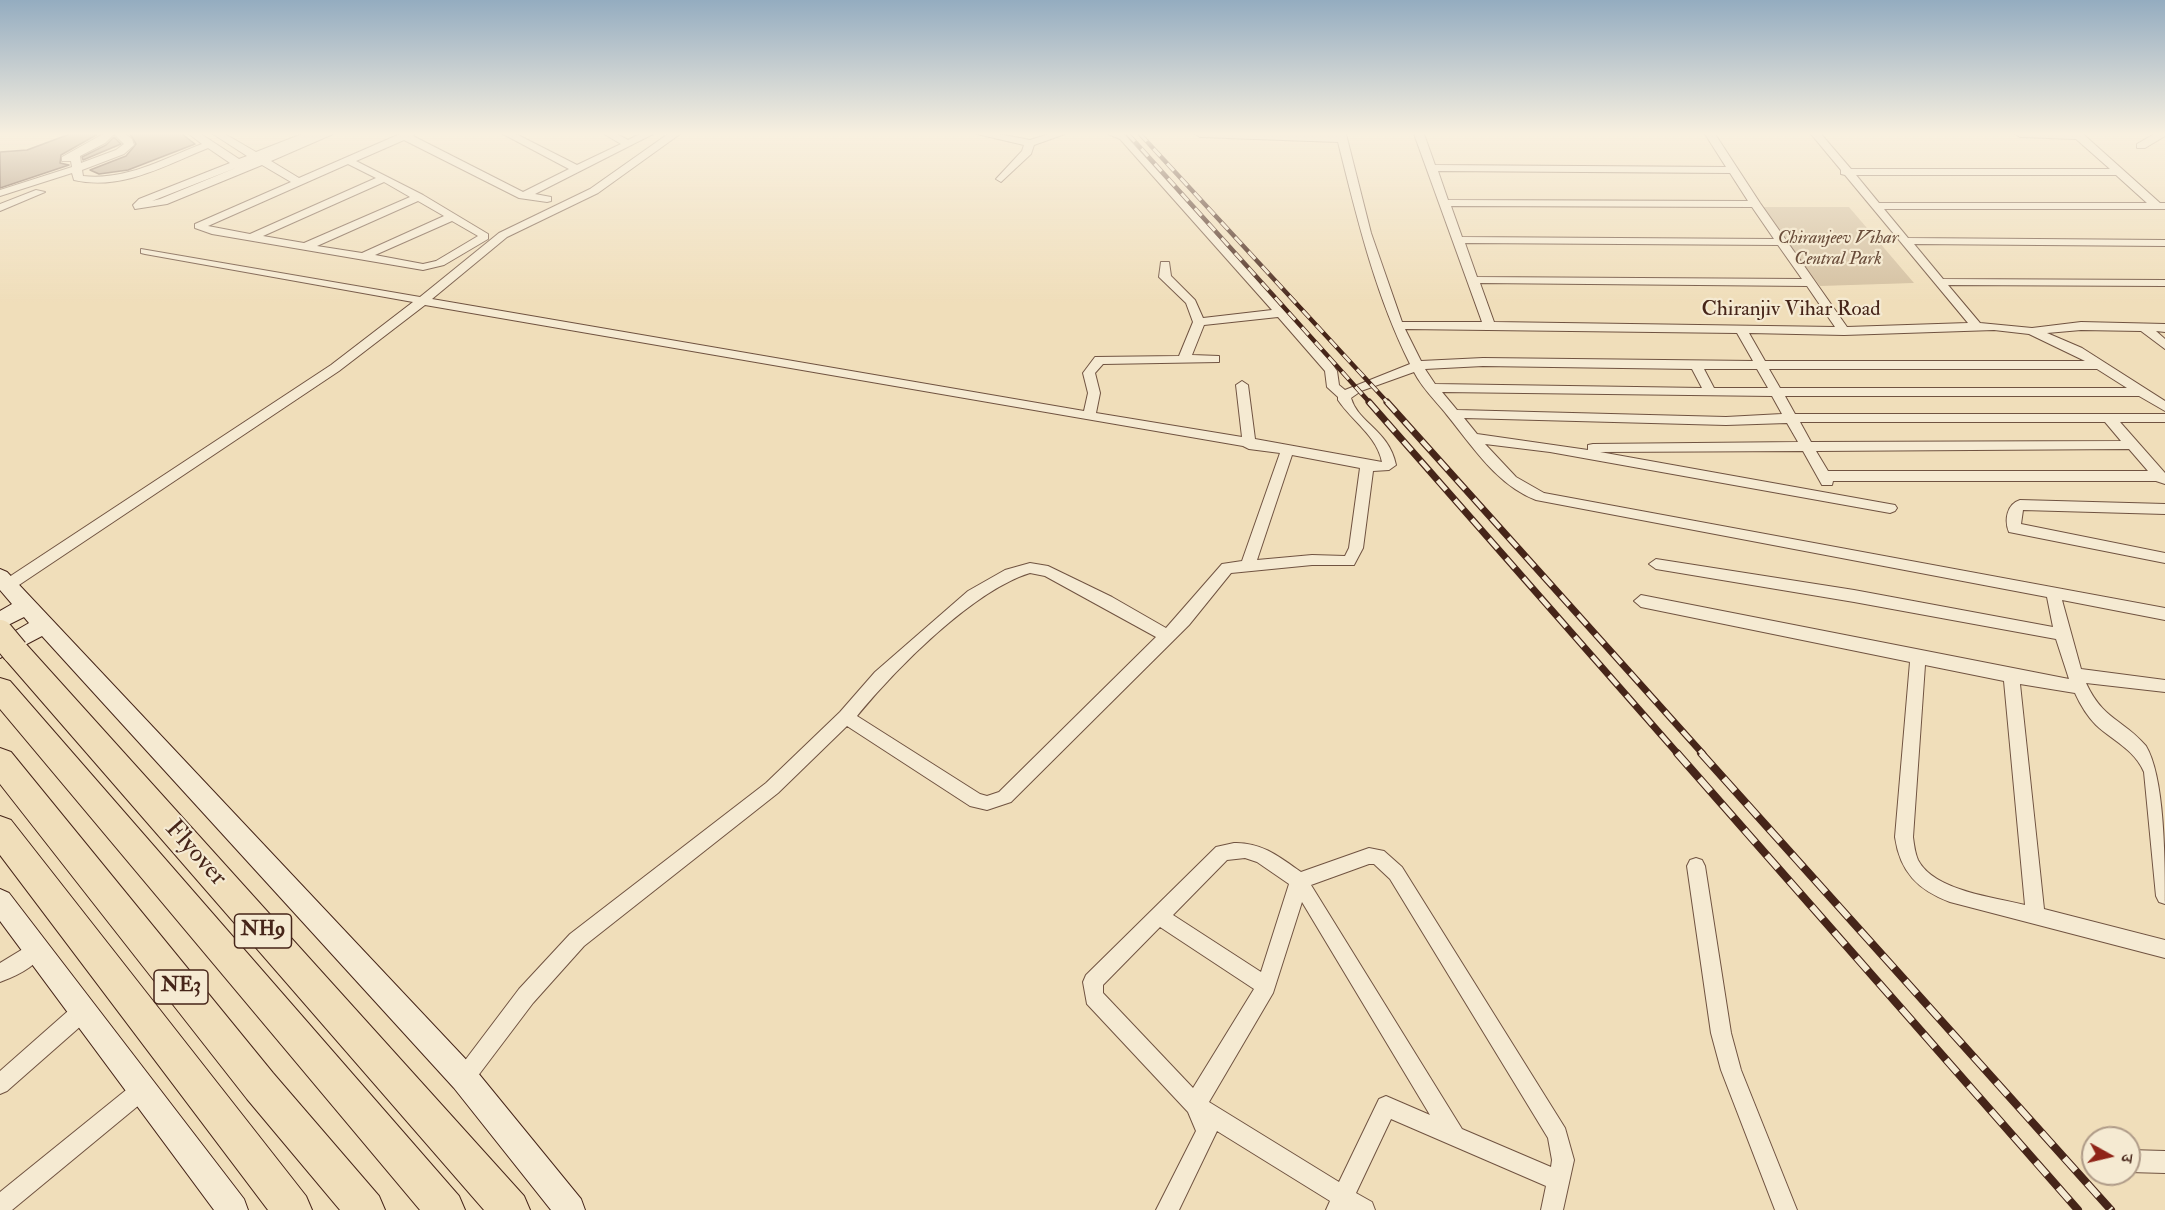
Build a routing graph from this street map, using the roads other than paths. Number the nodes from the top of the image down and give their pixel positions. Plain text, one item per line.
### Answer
1 (170, 190) edge
2 (189, 190) edge
3 (282, 190) edge
4 (356, 190) edge
5 (407, 190) edge
6 (512, 190) edge
7 (535, 190) edge
8 (595, 190) edge
9 (1171, 190) edge
10 (1355, 190) edge
11 (1438, 190) edge
12 (1746, 190) edge
13 (1861, 190) edge
14 (2142, 190) edge
15 (40, 192) dead end
16 (523, 196) junction
17 (419, 197) junction
18 (547, 199) dead end
19 (1443, 203) junction
20 (1755, 204) junction
21 (1874, 206) junction
22 (2161, 206) edge
23 (0, 208) edge
24 (453, 216) junction
25 (250, 238) junction
26 (1457, 240) junction
27 (1904, 241) junction
28 (1781, 242) junction
29 (2165, 243) edge
30 (305, 247) junction
31 (145, 251) dead end
32 (360, 258) junction
33 (1165, 264) dead end
34 (1472, 280) junction
35 (1939, 282) junction
36 (1811, 283) junction
37 (2165, 283) edge
38 (422, 300) junction
39 (1280, 313) junction
40 (1199, 322) junction
41 (1489, 325) junction
42 (1397, 326) junction
43 (1977, 327) junction
44 (2145, 328) junction
45 (2165, 328) edge
46 (1742, 330) junction
47 (1844, 331) junction
48 (2032, 331) junction
49 (2165, 345) edge
50 (1184, 359) junction
51 (1215, 359) dead end
52 (1580, 363) junction
53 (1418, 365) junction
54 (1696, 365) junction
55 (1760, 365) junction
56 (2099, 365) junction
57 (1242, 385) dead end
58 (1431, 388) junction
59 (1589, 389) junction
60 (1774, 391) junction
61 (1710, 392) junction
62 (2141, 392) junction
63 (1345, 396) junction
64 (2165, 407) edge
65 (1453, 414) junction
66 (1089, 417) junction
67 (1789, 418) junction
68 (2109, 418) junction
69 (2165, 418) edge
70 (1473, 438) junction
71 (1249, 445) junction
72 (2133, 445) junction
73 (1806, 446) junction
74 (1550, 448) junction
75 (1287, 451) junction
76 (1367, 466) junction
77 (1823, 476) junction
78 (2162, 479) edge
79 (1836, 498) junction
80 (1890, 508) dead end
81 (2165, 509) edge
82 (2165, 558) edge
83 (1656, 564) dead end
84 (1248, 565) junction
85 (4, 581) edge
86 (2054, 593) junction
87 (1641, 601) dead end
88 (27, 606) junction
89 (2165, 614) edge
90 (0, 621) edge
91 (43, 625) junction
92 (0, 633) edge
93 (2064, 635) junction
94 (1167, 636) junction
95 (0, 650) edge
96 (1918, 657) junction
97 (2011, 676) junction
98 (2076, 681) junction
99 (2165, 686) edge
100 (0, 689) edge
101 (846, 717) junction
102 (0, 761) edge
103 (2152, 772) junction
104 (2165, 790) edge
105 (0, 830) edge
106 (1696, 866) dead end
107 (1299, 881) junction
108 (2165, 896) edge
109 (0, 901) edge
110 (2035, 915) junction
111 (1159, 916) junction
112 (2165, 949) edge
113 (36, 950) junction
114 (0, 972) edge
115 (1266, 986) junction
116 (83, 1011) junction
117 (464, 1078) junction
118 (0, 1084) edge
119 (143, 1089) junction
120 (1195, 1105) junction
121 (1455, 1136) junction
122 (2141, 1161) edge
123 (2165, 1162) edge
124 (1559, 1181) junction
125 (1339, 1203) edge
126 (0, 1206) edge
127 (233, 1210) edge
128 (292, 1210) edge
129 (365, 1210) edge
130 (445, 1210) edge
131 (510, 1210) edge
132 (570, 1210) edge
133 (1167, 1210) edge
134 (1364, 1210) edge
135 (1552, 1210) edge
136 (1786, 1210) edge

1 - 2 street
3 - 25 street
4 - 25 street
5 - 17 street
6 - 16 street
7 - 16 street
8 - 38 street
9 - 39 street
10 - 42 street
11 - 19 street
12 - 20 street
13 - 21 street
14 - 22 street
15 - 23 street
16 - 18 street
17 - 24 street
17 - 30 street
19 - 20 street
19 - 26 street
20 - 28 street
21 - 22 street
21 - 27 street
24 - 32 street
24 - 32 street
25 - 30 street
26 - 28 street
26 - 34 street
27 - 29 street
27 - 35 street
28 - 36 street
30 - 32 street
31 - 38 street
33 - 40 street
34 - 36 street
34 - 41 street
35 - 37 street
35 - 43 street
36 - 47 street
38 - 66 street
38 - 85 street
39 - 40 street
39 - 63 street
40 - 50 street
41 - 42 street, Chiranjiv Vihar Road
41 - 46 street, Chiranjiv Vihar Road
42 - 53 street
43 - 47 street, Chiranjiv Vihar Road
43 - 48 street, Chiranjiv Vihar Road
44 - 45 street
44 - 48 street
44 - 49 street
46 - 47 street, Chiranjiv Vihar Road
46 - 55 street
48 - 56 street, Chiranjiv Vihar Road
50 - 51 street
50 - 66 street
52 - 53 street
52 - 54 street
52 - 59 street
53 - 58 street
53 - 63 street
54 - 55 street
54 - 61 street
55 - 56 street
55 - 60 street
56 - 62 street, Chiranjiv Vihar Road
57 - 71 street
58 - 59 street
58 - 65 street
59 - 61 street
60 - 61 street
60 - 62 street
60 - 67 street
62 - 64 street, Chiranjiv Vihar Road
63 - 76 street
65 - 67 street
65 - 70 street
66 - 71 street
67 - 68 street
67 - 73 street
68 - 69 street
68 - 72 street
70 - 74 street
70 - 86 street
71 - 75 street
72 - 73 street
72 - 78 street
73 - 74 street
73 - 77 street
74 - 79 street
75 - 76 street
75 - 84 street
76 - 84 street
77 - 78 street
77 - 79 street
79 - 80 street
81 - 82 street
83 - 93 street
84 - 94 street
85 - 88 street
86 - 89 street
86 - 93 street
87 - 96 street
88 - 90 street
88 - 91 street
91 - 95 street
91 - 117 street
92 - 131 highway, Flyover / NH9, bridge
93 - 98 street
94 - 101 street
94 - 101 street
96 - 97 street
96 - 110 street
97 - 98 street
97 - 110 street
98 - 99 street
98 - 103 street
100 - 130 highway, NE3
101 - 117 street
102 - 129 highway, NE3
103 - 104 street
103 - 108 street
105 - 128 highway
106 - 136 street
107 - 111 street
107 - 115 street
107 - 121 street
107 - 124 street
109 - 113 street
110 - 112 street
111 - 115 street
111 - 120 street
113 - 114 street
113 - 116 street
115 - 120 street
116 - 118 street
116 - 119 street
117 - 132 street
119 - 126 street
119 - 127 street
120 - 125 street
120 - 133 street
121 - 124 street
121 - 125 street
122 - 123 street
124 - 135 street
125 - 134 street

